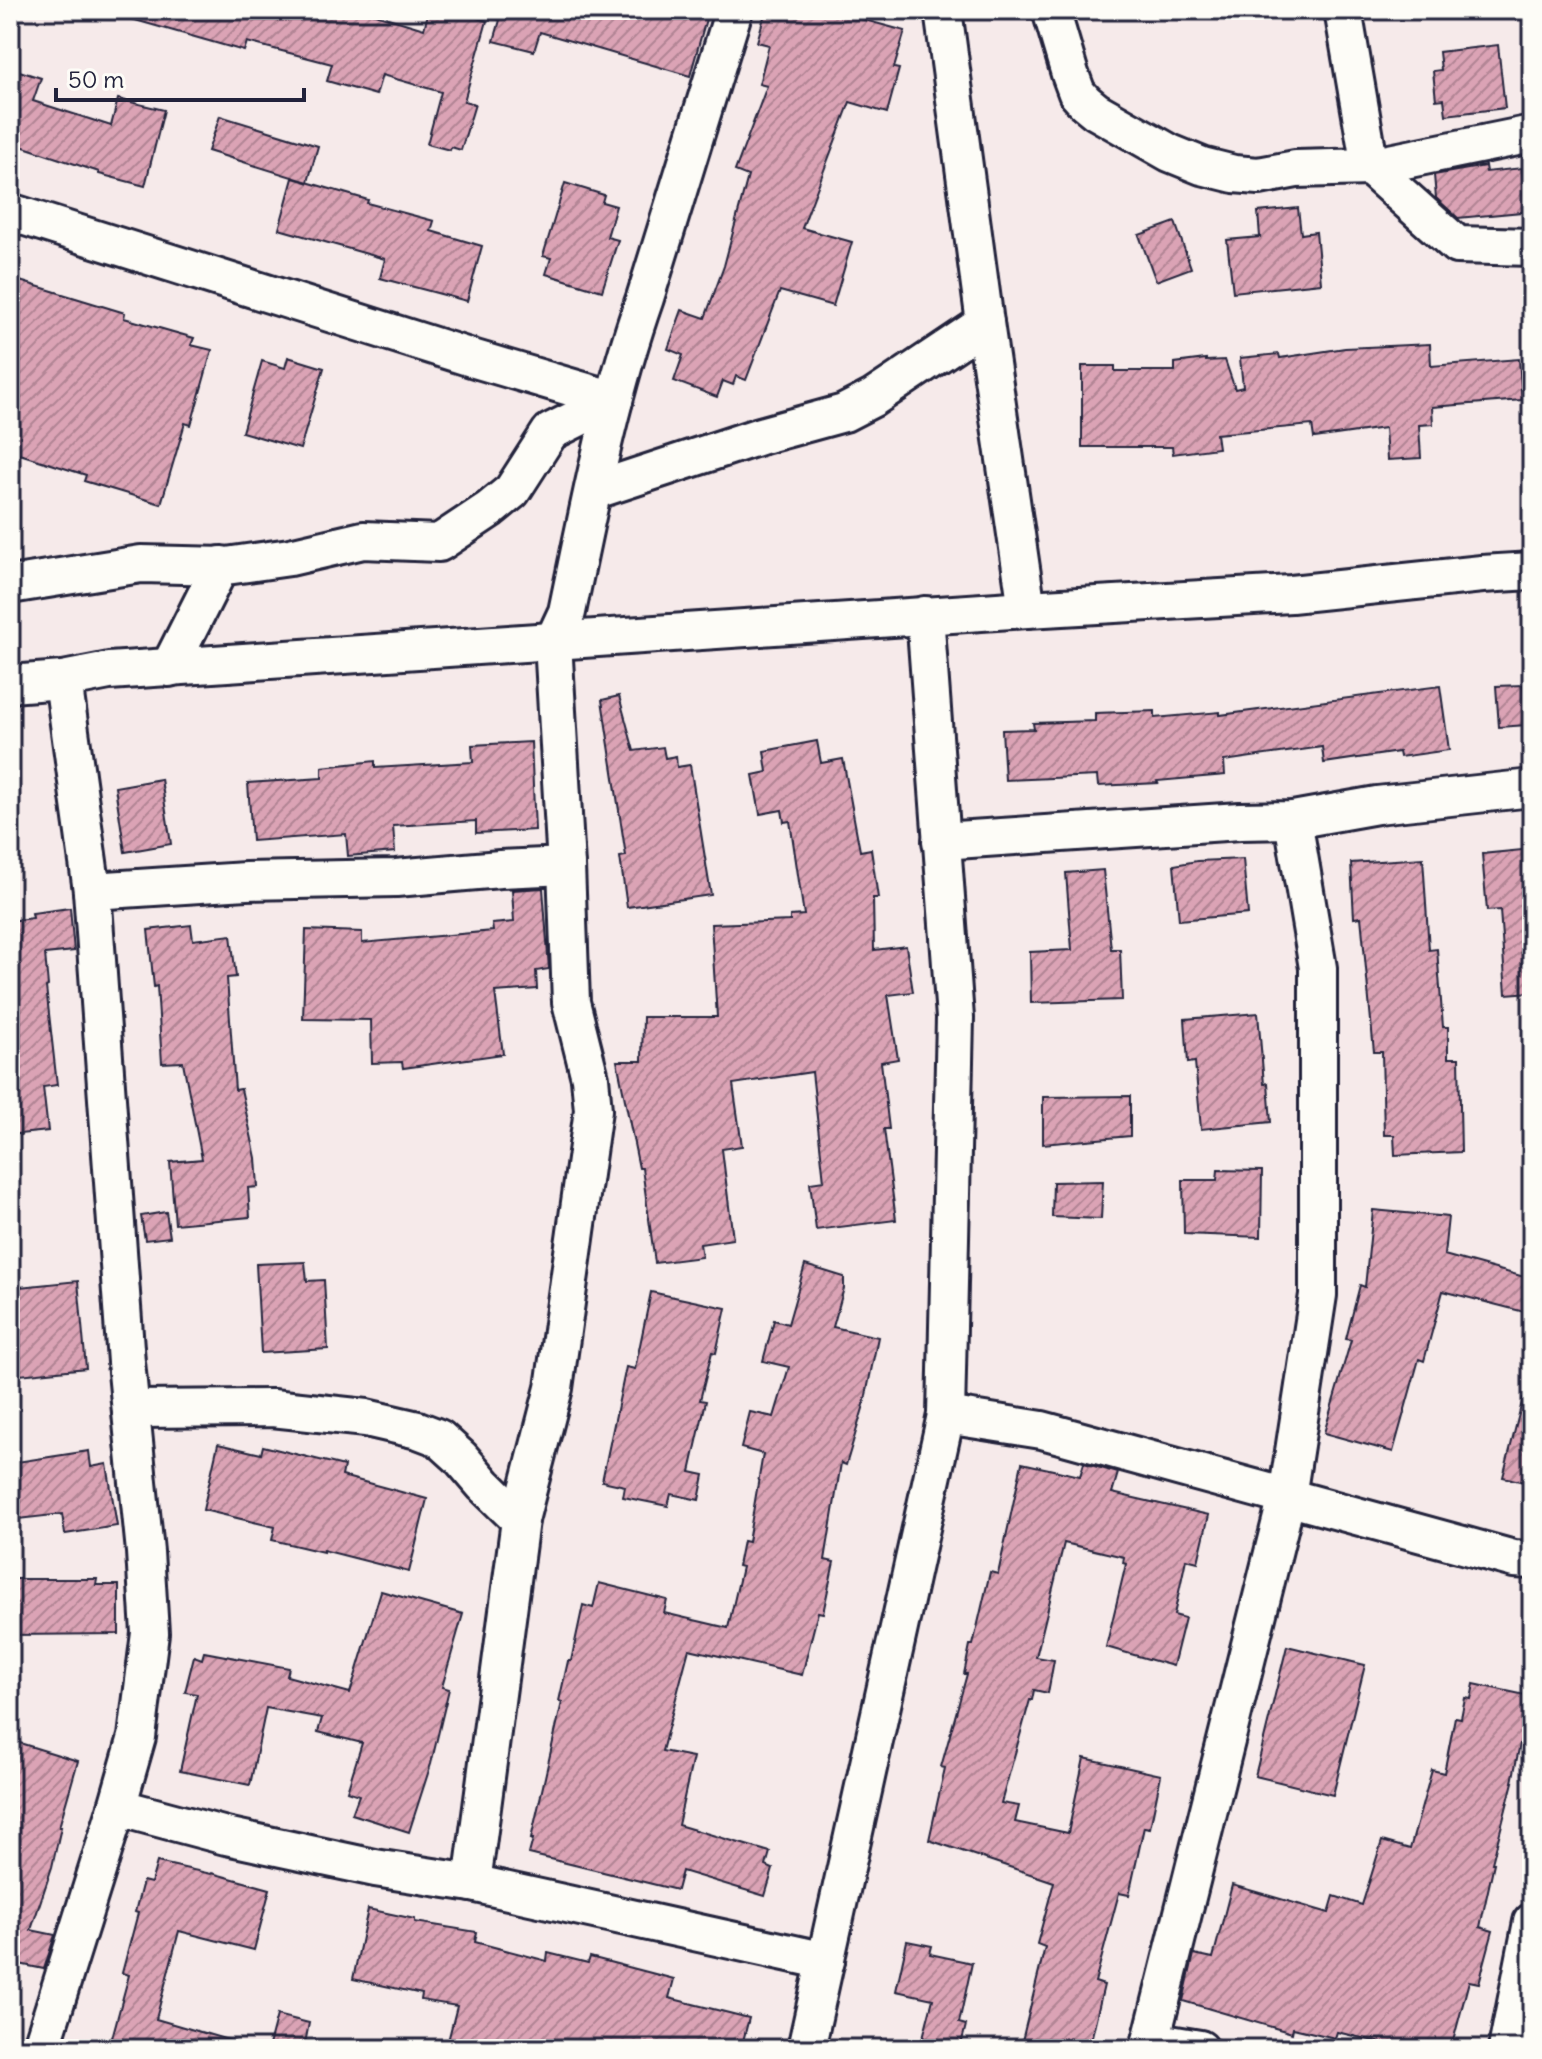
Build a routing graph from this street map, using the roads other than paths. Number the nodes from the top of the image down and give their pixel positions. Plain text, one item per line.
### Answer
1 (734, 10) edge
2 (943, 10) edge
3 (1051, 10) edge
4 (1343, 10) edge
5 (1532, 134) edge
6 (1370, 167) junction
7 (10, 212) edge
8 (1532, 247) edge
9 (985, 323) junction
10 (614, 400) junction
11 (593, 491) junction
12 (221, 565) junction
13 (1532, 571) edge
14 (10, 585) edge
15 (1027, 609) junction
16 (925, 615) junction
17 (553, 642) junction
18 (169, 668) junction
19 (63, 680) junction
20 (10, 684) edge
21 (1532, 788) edge
22 (1293, 820) junction
23 (941, 841) junction
24 (566, 866) junction
25 (92, 891) junction
26 (131, 1409) junction
27 (946, 1415) junction
28 (1287, 1497) junction
29 (520, 1520) junction
30 (1532, 1560) edge
31 (117, 1807) junction
32 (472, 1883) junction
33 (1532, 1922) edge
34 (826, 1961) junction
35 (1150, 2045) edge
36 (41, 2049) edge
37 (806, 2049) edge
38 (1200, 2049) edge
39 (1507, 2049) edge

1 - 10 street
2 - 9 street
3 - 6 street
4 - 6 street
5 - 6 street
6 - 8 street
7 - 10 street
9 - 11 street
9 - 15 street
10 - 11 street
10 - 12 street
11 - 17 street
12 - 14 street
12 - 18 street
13 - 15 street
15 - 16 street
16 - 17 street
16 - 23 street
17 - 18 street
17 - 24 street
18 - 19 street
19 - 20 street
19 - 25 street
21 - 22 street
22 - 23 street
22 - 28 street
23 - 27 street
24 - 25 street
24 - 29 street
25 - 26 street
26 - 29 street
26 - 31 street
27 - 28 street
27 - 34 street
28 - 30 street
28 - 35 street
29 - 32 street
31 - 32 street
31 - 36 street
32 - 34 street
33 - 39 street
34 - 37 street
35 - 38 street

